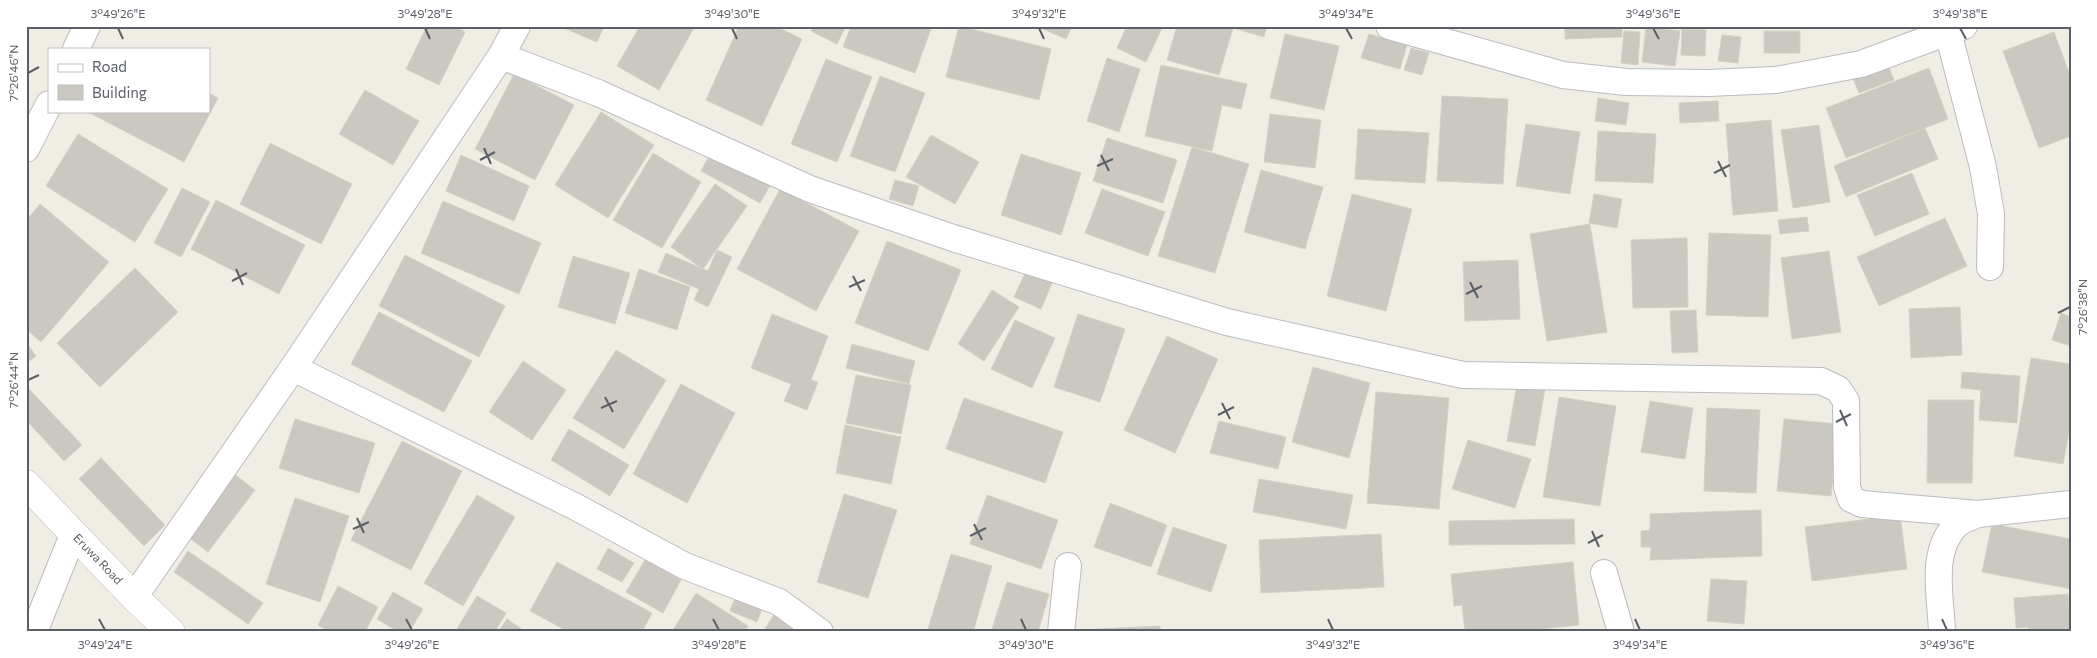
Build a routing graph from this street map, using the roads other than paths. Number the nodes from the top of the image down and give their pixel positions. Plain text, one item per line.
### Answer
1 (87, 26) edge
2 (517, 26) edge
3 (1389, 26) edge
4 (1956, 29) edge
5 (76, 48) edge
6 (502, 56) junction
7 (48, 106) edge
8 (26, 149) edge
9 (1990, 267) dead end
10 (293, 368) junction
11 (26, 484) edge
12 (2071, 504) edge
13 (1978, 514) junction
14 (73, 535) junction
15 (1068, 566) dead end
16 (1604, 573) dead end
17 (134, 597) junction
18 (34, 632) edge
19 (171, 632) edge
20 (820, 632) edge
21 (1060, 632) edge
22 (1621, 632) edge
23 (1942, 632) edge

1 - 5 street
2 - 6 street
3 - 4 street
4 - 9 street
6 - 10 street
6 - 13 street
7 - 8 street
10 - 17 street
10 - 20 street
11 - 14 main road, Eruwa Road
12 - 13 street
13 - 23 street
14 - 17 main road, Eruwa Road
14 - 18 street
15 - 21 street
16 - 22 street
17 - 19 main road, Eruwa Road

